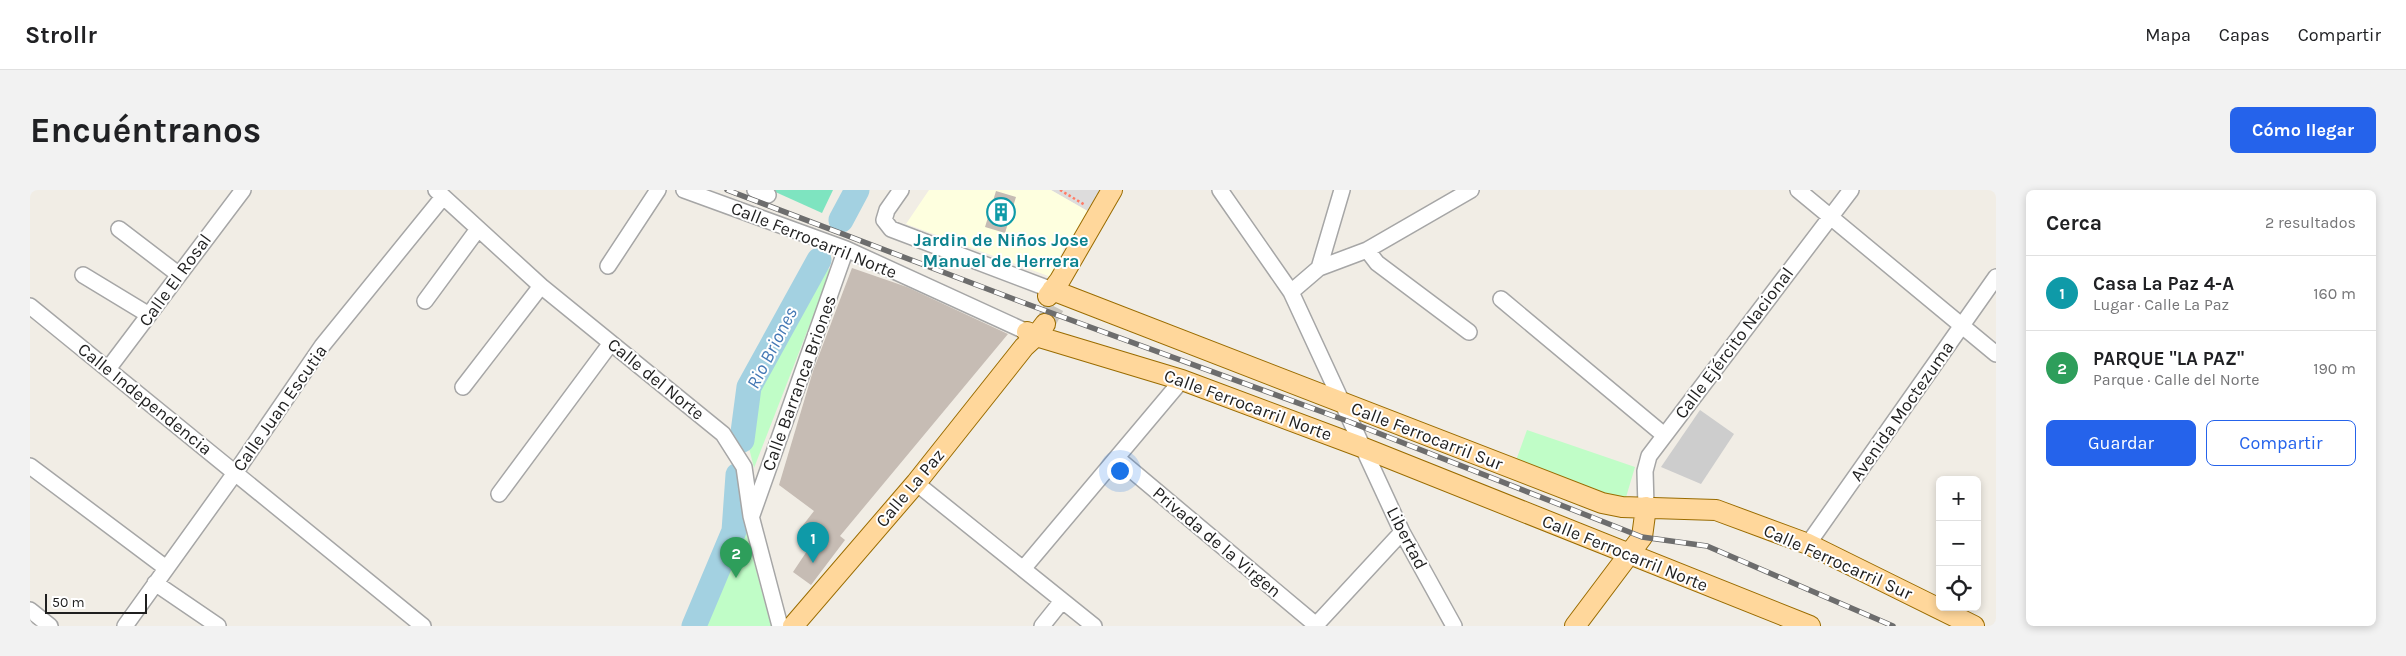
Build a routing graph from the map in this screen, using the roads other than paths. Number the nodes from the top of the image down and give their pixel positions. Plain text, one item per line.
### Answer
1 (243, 190) edge
2 (658, 190) edge
3 (684, 190) edge
4 (901, 190) edge
5 (1112, 190) edge
6 (1220, 190) edge
7 (1342, 190) edge
8 (1471, 190) edge
9 (1798, 190) edge
10 (1851, 190) edge
11 (439, 193) edge
12 (1830, 218) junction
13 (119, 229) dead end
14 (478, 229) junction
15 (846, 249) junction
16 (1367, 250) junction
17 (608, 266) dead end
18 (1319, 268) junction
19 (178, 274) junction
20 (83, 275) dead end
21 (1996, 277) edge
22 (541, 286) junction
23 (1055, 292) junction
24 (1291, 292) junction
25 (1501, 299) dead end
26 (425, 301) dead end
27 (30, 306) edge
28 (149, 316) junction
29 (1961, 327) junction
30 (1034, 332) junction
31 (1469, 332) dead end
32 (611, 343) junction
33 (1996, 354) edge
34 (108, 369) junction
35 (1182, 380) junction
36 (463, 387) dead end
37 (1341, 403) junction
38 (1664, 435) junction
39 (1364, 448) junction
40 (1117, 458) junction
41 (30, 466) edge
42 (235, 472) junction
43 (916, 483) junction
44 (499, 494) dead end
45 (1646, 507) junction
46 (751, 516) junction
47 (1402, 532) junction
48 (1808, 544) junction
49 (1630, 556) junction
50 (166, 568) junction
51 (1023, 569) junction
52 (155, 583) junction
53 (1062, 601) junction
54 (30, 610) edge
55 (44, 624) edge
56 (125, 626) edge
57 (218, 626) edge
58 (422, 626) edge
59 (780, 626) edge
60 (793, 626) edge
61 (1042, 626) edge
62 (1094, 626) edge
63 (1316, 626) edge
64 (1454, 626) edge
65 (1575, 626) edge
66 (1810, 626) edge
67 (1974, 626) edge

1 - 19 street, Calle El Rosal
2 - 17 street
3 - 15 street, Calle Ferrocarril Norte
4 - 23 street, Calle Ferrocarril Sur
5 - 23 main road
6 - 24 street, Libertad
7 - 18 street
8 - 16 street
9 - 12 street
10 - 12 street, Calle Ejército Nacional
11 - 14 street, Calle del Norte
11 - 42 street, Calle Juan Escutia
12 - 29 street
12 - 38 street, Calle Ejército Nacional
13 - 19 street
14 - 22 street, Calle del Norte
14 - 26 street
15 - 30 street, Calle Ferrocarril Norte
15 - 46 street, Calle Barranca Briones
16 - 18 street
16 - 31 street
18 - 24 street
19 - 28 street, Calle El Rosal
20 - 28 street
21 - 29 street, Avenida Moctezuma
22 - 32 street, Calle del Norte
22 - 36 street
23 - 37 main road, Calle Ferrocarril Sur
24 - 37 street, Libertad
25 - 38 street
27 - 34 street, Calle Independencia
28 - 34 street, Calle El Rosal
29 - 33 street
29 - 48 street, Avenida Moctezuma
30 - 35 main road, Calle Ferrocarril Norte
30 - 43 main road, Calle La Paz
32 - 44 street
32 - 46 street, Calle del Norte
34 - 42 street, Calle Independencia
35 - 39 main road, Calle Ferrocarril Norte
35 - 40 street
37 - 39 street, Libertad
37 - 45 main road, Calle Ferrocarril Sur
38 - 45 street, Calle Ejército Nacional
39 - 47 street, Libertad
39 - 49 main road, Calle Ferrocarril Norte
40 - 51 street
40 - 63 street, Privada de la Virgen
41 - 50 street
42 - 50 street, Calle Juan Escutia
42 - 58 street, Calle Independencia
43 - 51 street
43 - 60 main road, Calle La Paz
45 - 48 main road, Calle Ferrocarril Sur
45 - 49 main road
46 - 59 street, Calle del Norte
47 - 63 street
47 - 64 street, Libertad
48 - 67 main road, Calle Ferrocarril Sur
49 - 65 main road
49 - 66 main road, Calle Ferrocarril Norte
50 - 52 street, Calle Juan Escutia
51 - 53 street
52 - 56 street, Calle Juan Escutia
52 - 57 street
53 - 61 street
53 - 62 street
54 - 55 street

